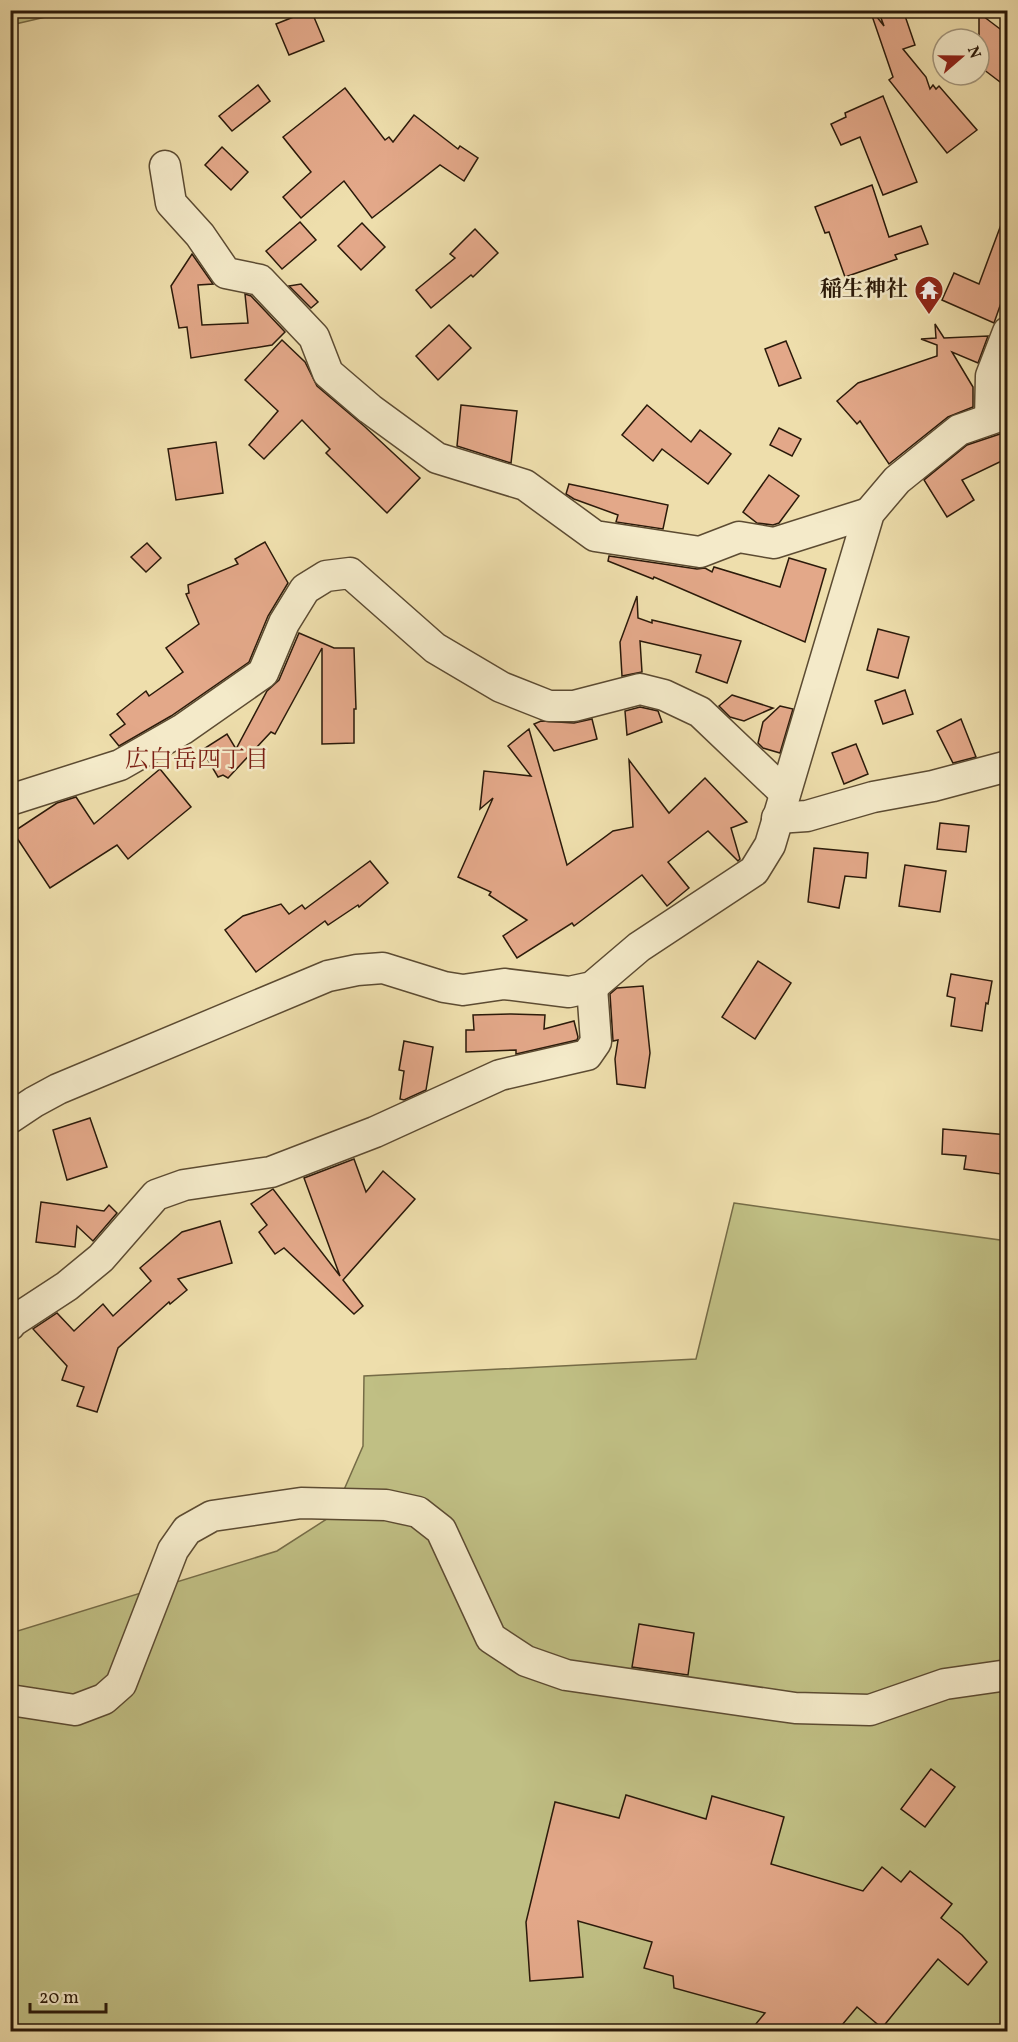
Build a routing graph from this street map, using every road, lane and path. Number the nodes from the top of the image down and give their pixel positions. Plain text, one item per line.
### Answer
1 (165, 166) dead end
2 (1008, 332) edge
3 (999, 416) edge
4 (869, 513) junction
5 (1008, 766) edge
6 (10, 800) edge
7 (781, 805) junction
8 (592, 987) junction
9 (10, 1118) edge
10 (10, 1325) edge
11 (1008, 1676) edge
12 (10, 1700) edge

1 - 4 street
2 - 3 street
3 - 4 street
4 - 7 street
5 - 7 street
6 - 7 street
7 - 8 street
8 - 9 street
8 - 10 street
11 - 12 street

